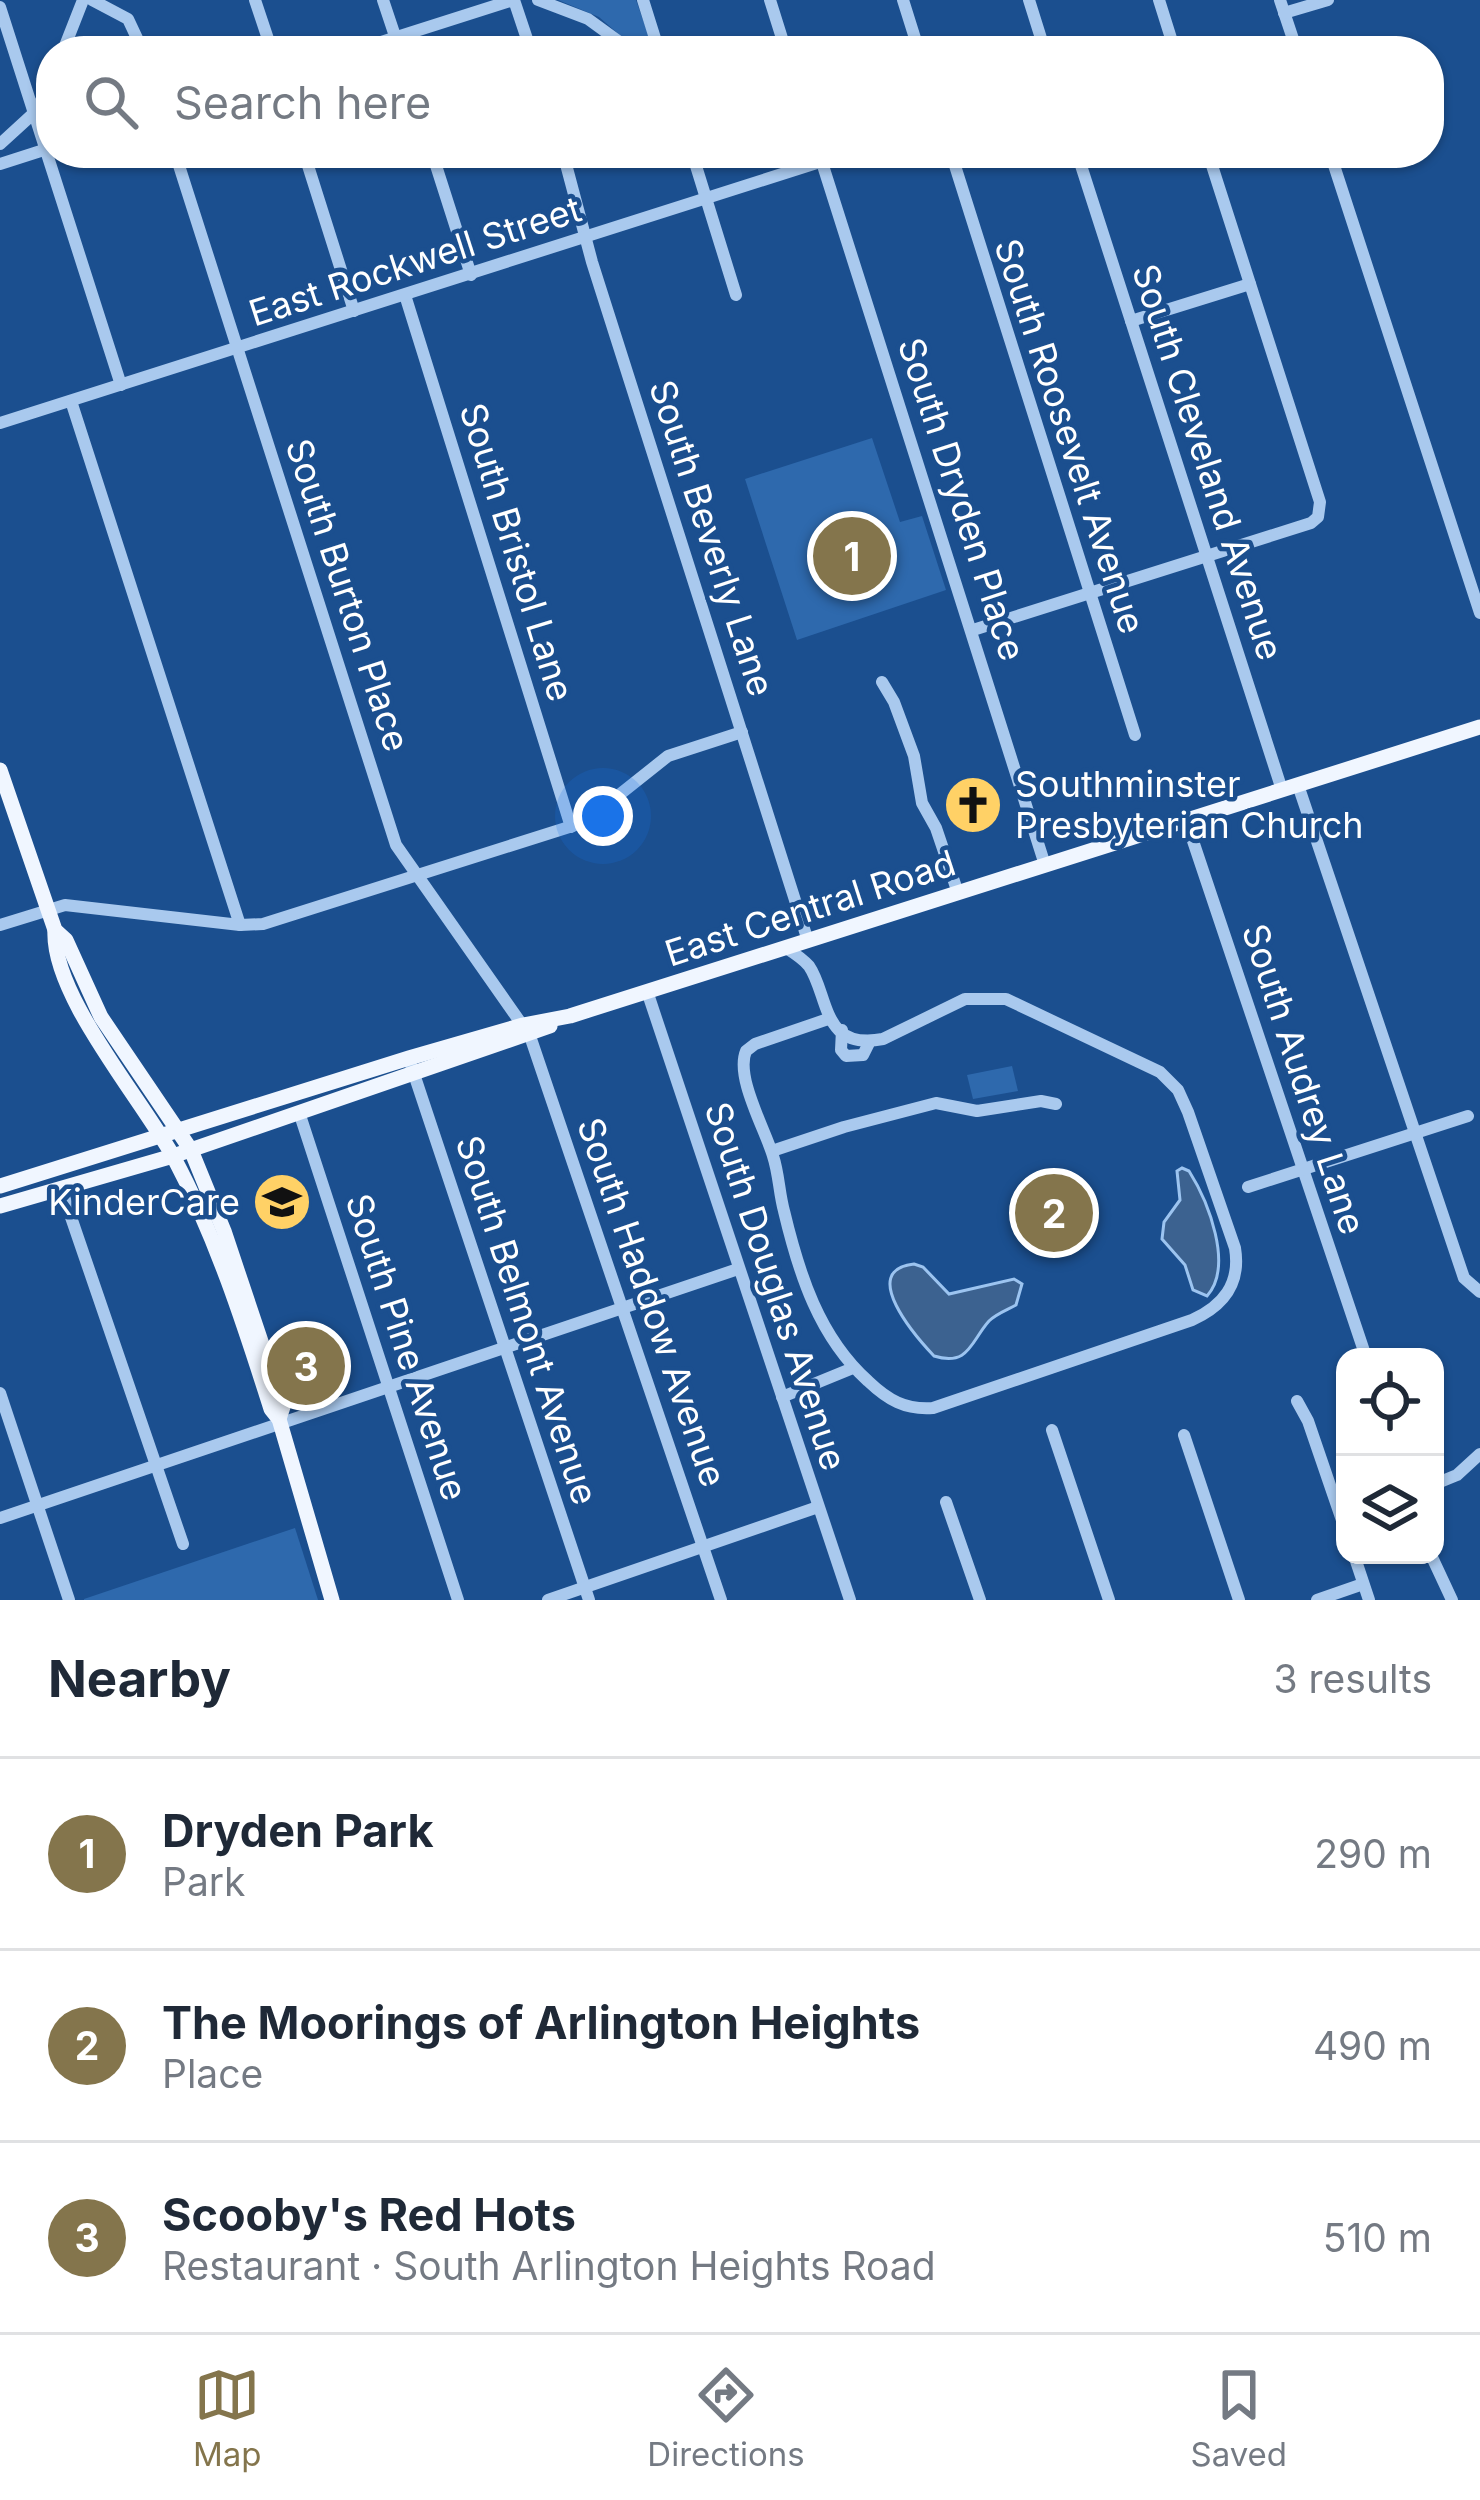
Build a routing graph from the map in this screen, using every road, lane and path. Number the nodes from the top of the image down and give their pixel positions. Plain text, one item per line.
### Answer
1 (83, 0) edge
2 (92, 0) edge
3 (255, 0) edge
4 (383, 0) edge
5 (514, 0) edge
6 (538, 0) edge
7 (643, 0) edge
8 (770, 0) edge
9 (903, 0) edge
10 (1029, 0) edge
11 (1159, 0) edge
12 (1328, 0) edge
13 (0, 7) edge
14 (1282, 7) edge
15 (69, 36) edge
16 (136, 36) edge
17 (267, 36) edge
18 (395, 36) edge
19 (419, 36) edge
20 (525, 36) edge
21 (611, 36) edge
22 (654, 36) edge
23 (781, 36) edge
24 (914, 36) edge
25 (1040, 36) edge
26 (1168, 36) edge
27 (1292, 36) edge
28 (22, 76) junction
29 (36, 78) edge
30 (36, 109) edge
31 (34, 113) junction
32 (36, 118) edge
33 (0, 144) edge
34 (36, 153) edge
35 (0, 164) edge
36 (54, 168) edge
37 (180, 168) edge
38 (309, 168) edge
39 (437, 168) edge
40 (566, 168) edge
41 (697, 168) edge
42 (791, 168) edge
43 (824, 168) edge
44 (956, 168) edge
45 (1082, 168) edge
46 (1213, 168) edge
47 (1335, 168) edge
48 (707, 200) junction
49 (587, 238) junction
50 (471, 275) junction
51 (1250, 284) junction
52 (736, 295) dead end
53 (405, 296) junction
54 (354, 311) junction
55 (1131, 321) junction
56 (237, 349) junction
57 (121, 385) junction
58 (71, 401) junction
59 (1, 418) edge
60 (1206, 557) junction
61 (1088, 594) junction
62 (1480, 613) edge
63 (973, 630) junction
64 (883, 682) dead end
65 (1480, 728) edge
66 (742, 732) junction
67 (1135, 736) dead end
68 (0, 770) edge
69 (1290, 788) junction
70 (1186, 820) junction
71 (571, 827) junction
72 (1045, 865) junction
73 (414, 876) junction
74 (958, 893) junction
75 (48, 911) junction
76 (0, 926) edge
77 (240, 926) junction
78 (55, 930) junction
79 (813, 939) junction
80 (786, 948) junction
81 (811, 968) junction
82 (647, 991) junction
83 (828, 1019) junction
84 (526, 1030) junction
85 (842, 1030) junction
86 (870, 1041) junction
87 (412, 1066) junction
88 (1056, 1104) dead end
89 (299, 1112) junction
90 (1468, 1116) dead end
91 (178, 1129) junction
92 (1413, 1134) junction
93 (160, 1136) junction
94 (191, 1150) junction
95 (772, 1151) junction
96 (173, 1156) junction
97 (1303, 1169) junction
98 (0, 1186) edge
99 (1248, 1187) dead end
100 (61, 1188) junction
101 (0, 1206) edge
102 (738, 1269) junction
103 (1480, 1292) edge
104 (621, 1309) junction
105 (1363, 1348) edge
106 (505, 1349) junction
107 (853, 1368) junction
108 (389, 1389) junction
109 (0, 1393) edge
110 (782, 1397) junction
111 (1297, 1401) dead end
112 (279, 1422) junction
113 (1052, 1430) dead end
114 (1184, 1435) dead end
115 (1480, 1454) edge
116 (156, 1466) junction
117 (1444, 1480) edge
118 (1336, 1500) edge
119 (946, 1502) dead end
120 (39, 1506) junction
121 (818, 1507) junction
122 (0, 1518) edge
123 (183, 1544) dead end
124 (703, 1546) junction
125 (1357, 1564) edge
126 (1434, 1564) edge
127 (1363, 1584) junction
128 (587, 1594) edge
129 (69, 1600) edge
130 (332, 1600) edge
131 (458, 1600) edge
132 (548, 1600) edge
133 (721, 1600) edge
134 (850, 1600) edge
135 (980, 1600) edge
136 (1109, 1600) edge
137 (1239, 1600) edge
138 (1316, 1600) edge
139 (1369, 1600) edge
140 (1453, 1600) edge

1 - 15 street
2 - 16 street
3 - 17 street
4 - 18 street
5 - 19 street
5 - 20 street
6 - 21 street
7 - 22 street
8 - 23 street
9 - 24 street
10 - 25 street
11 - 26 street
12 - 14 street
13 - 28 street
14 - 27 street
28 - 29 street
28 - 31 street
30 - 31 street
31 - 32 street
31 - 33 street
34 - 35 street
36 - 57 street
37 - 56 street, South Burton Place
38 - 54 street
39 - 50 street
40 - 49 street, South Beverly Lane
41 - 48 street
42 - 48 street, East Rockwell Street
43 - 63 street, South Dryden Place
44 - 61 street, South Roosevelt Avenue
45 - 55 street, South Cleveland Avenue
46 - 51 street
47 - 62 street
48 - 49 street, East Rockwell Street
48 - 52 street
49 - 50 street, East Rockwell Street
49 - 66 street, South Beverly Lane
50 - 53 street, East Rockwell Street
51 - 55 street
51 - 60 street
53 - 54 street, East Rockwell Street
53 - 71 street, South Bristol Lane
54 - 56 street, East Rockwell Street
55 - 60 street, South Cleveland Avenue
56 - 57 street, East Rockwell Street
56 - 73 street, South Burton Place
57 - 58 street, East Rockwell Street
58 - 59 street, East Rockwell Street
58 - 77 street
60 - 61 street
60 - 69 street, South Cleveland Avenue
61 - 63 street
61 - 67 street, South Roosevelt Avenue
63 - 72 street, South Dryden Place
64 - 74 street
65 - 69 main road, East Central Road
66 - 71 street
66 - 79 street, South Beverly Lane
68 - 75 main road
69 - 70 main road, East Central Road
69 - 92 street, South Cleveland Avenue
70 - 72 main road, East Central Road
70 - 97 street, South Audrey Lane
71 - 73 street
72 - 74 main road, East Central Road
73 - 77 street
73 - 84 street, South Burton Place
74 - 79 main road, East Central Road
75 - 76 street
75 - 77 street
75 - 78 main road
78 - 91 main road
78 - 93 main road
79 - 80 main road, East Central Road
79 - 81 street
80 - 81 street
80 - 82 main road, East Central Road
81 - 83 street
82 - 84 main road, East Central Road
82 - 102 street, South Douglas Avenue
83 - 85 street
83 - 95 street
84 - 87 main road, East Central Road
84 - 104 street, South Haddow Avenue
85 - 86 street
85 - 86 street
86 - 107 street
87 - 89 main road, East Central Road
87 - 91 main road, East Central Road
87 - 106 street, South Belmont Avenue
88 - 95 street
89 - 94 main road, East Central Road
89 - 108 street, South Pine Avenue
90 - 92 street
91 - 93 main road, East Central Road
91 - 94 main road
92 - 97 street
92 - 103 street, South Cleveland Avenue
93 - 96 main road
93 - 98 main road, East Central Road
94 - 96 main road, East Central Road
94 - 112 main road
95 - 107 street
96 - 100 main road, East Central Road
96 - 112 main road
97 - 99 street
97 - 105 street, South Audrey Lane
100 - 101 main road, East Central Road
100 - 116 street
102 - 104 street
102 - 110 street, South Douglas Avenue
104 - 106 street
104 - 124 street, South Haddow Avenue
106 - 108 street
106 - 128 street, South Belmont Avenue
107 - 110 street
108 - 112 street
108 - 131 street, South Pine Avenue
109 - 120 street
110 - 121 street, South Douglas Avenue
111 - 118 street
112 - 116 street
112 - 130 main road
113 - 136 street
114 - 137 street
115 - 117 street
116 - 120 street
116 - 123 street
119 - 135 street
120 - 122 street
120 - 129 street
121 - 124 street
121 - 134 street, South Douglas Avenue
124 - 128 street
124 - 133 street, South Haddow Avenue
125 - 127 street
126 - 140 street
127 - 138 street
127 - 139 street
128 - 132 street

